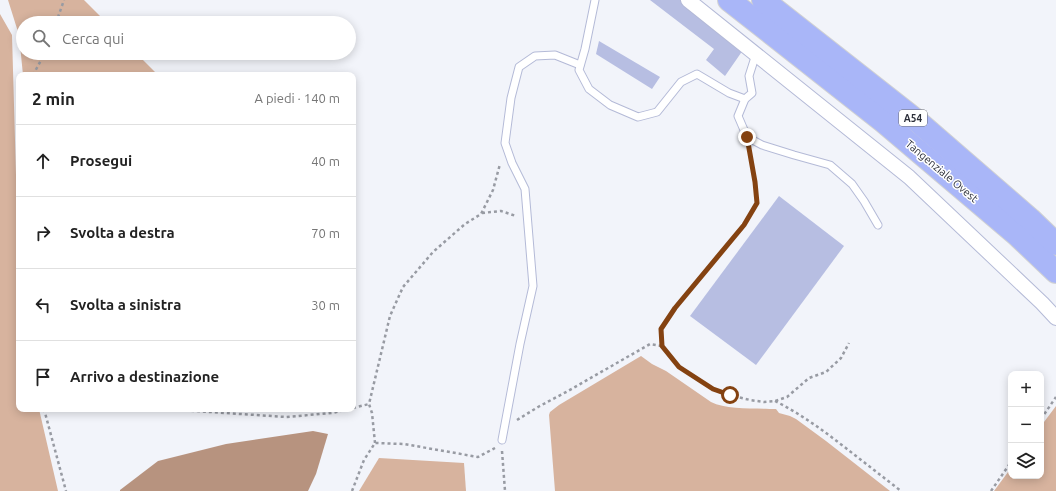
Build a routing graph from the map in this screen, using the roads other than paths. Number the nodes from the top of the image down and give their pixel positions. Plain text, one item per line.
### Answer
1 (595, 0) edge
2 (688, 0) edge
3 (729, 0) edge
4 (763, 0) edge
5 (756, 54) junction
6 (580, 65) junction
7 (745, 99) junction
8 (878, 225) dead end
9 (1056, 244) edge
10 (1056, 272) edge
11 (1056, 318) edge
12 (502, 440) road end

1 - 6 lane
2 - 5 street
3 - 10 highway, Tangenziale Ovest / A54
4 - 9 highway, Tangenziale Ovest / A54
5 - 7 lane
5 - 11 street
6 - 7 lane
6 - 12 lane
7 - 8 lane

